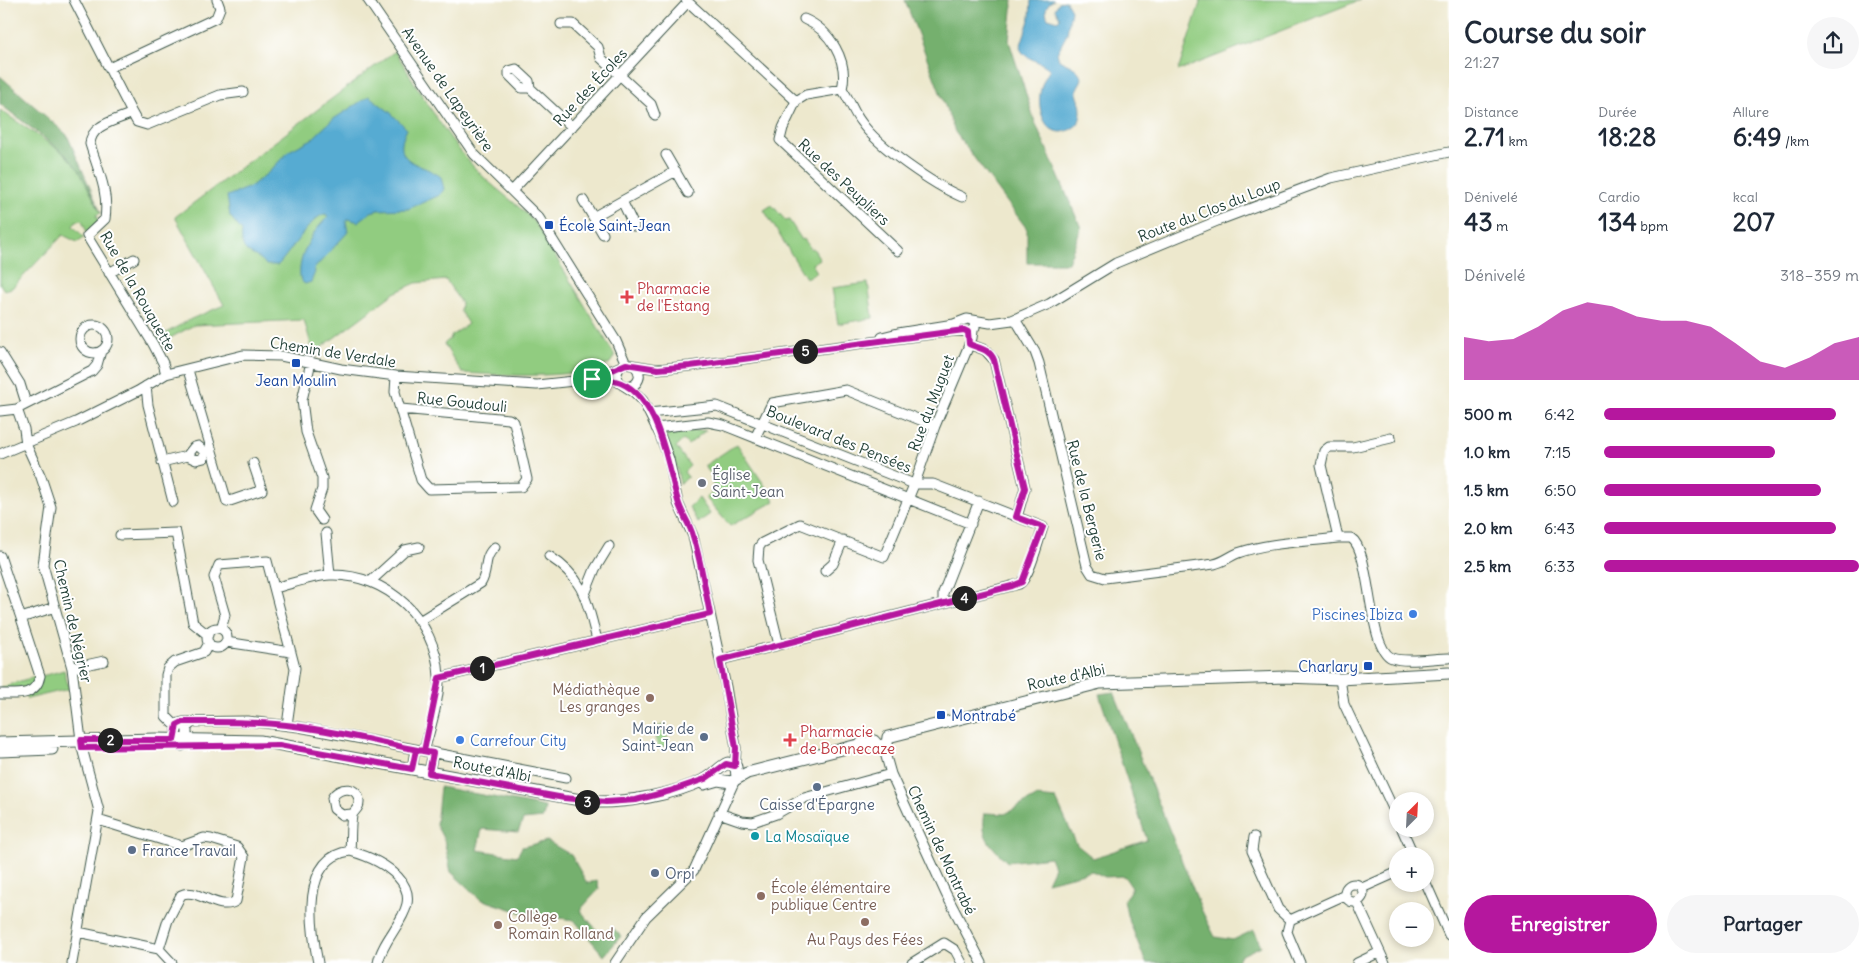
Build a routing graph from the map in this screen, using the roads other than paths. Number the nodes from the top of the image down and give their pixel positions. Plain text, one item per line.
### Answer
1 (74, 0) edge
2 (217, 0) edge
3 (368, 0) edge
4 (687, 1) edge
5 (804, 19) dead end
6 (561, 24) dead end
7 (109, 68) junction
8 (620, 76) junction
9 (530, 88) dead end
10 (842, 89) junction
11 (243, 92) dead end
12 (796, 101) junction
13 (132, 113) junction
14 (654, 115) dead end
15 (572, 127) junction
16 (1449, 152) edge
17 (666, 155) dead end
18 (676, 171) junction
19 (512, 191) junction
20 (688, 193) dead end
21 (962, 197) dead end
22 (583, 200) dead end
23 (622, 201) junction
24 (594, 216) junction
25 (634, 226) dead end
26 (603, 234) dead end
27 (898, 251) dead end
28 (134, 259) dead end
29 (109, 273) junction
30 (1013, 319) junction
31 (973, 320) joint
32 (990, 323) junction
33 (969, 329) junction
34 (969, 344) junction
35 (101, 351) dead end
36 (0, 352) edge
37 (311, 362) junction
38 (627, 366) junction
39 (658, 369) junction
40 (188, 370) junction
41 (166, 374) junction
42 (396, 376) junction
43 (592, 379) junction
44 (639, 379) junction
45 (618, 382) junction
46 (146, 386) junction
47 (627, 387) junction
48 (643, 402) junction
49 (26, 403) junction
50 (17, 409) junction
51 (401, 409) junction
52 (0, 411) edge
53 (649, 413) junction
54 (761, 423) junction
55 (935, 426) junction
56 (656, 428) junction
57 (755, 438) junction
58 (1391, 438) dead end
59 (26, 444) junction
60 (0, 454) edge
61 (187, 456) dead end
62 (162, 462) junction
63 (253, 463) dead end
64 (914, 484) junction
65 (907, 498) junction
66 (979, 501) junction
67 (172, 502) dead end
68 (1016, 517) junction
69 (322, 520) dead end
70 (970, 524) junction
71 (326, 533) dead end
72 (120, 535) dead end
73 (1338, 538) junction
74 (843, 540) junction
75 (609, 546) dead end
76 (419, 547) dead end
77 (494, 547) dead end
78 (0, 556) edge
79 (549, 556) dead end
80 (824, 571) dead end
81 (330, 575) junction
82 (371, 581) junction
83 (274, 588) junction
84 (585, 594) junction
85 (943, 603) junction
86 (55, 607) junction
87 (710, 614) junction
88 (21, 618) junction
89 (421, 620) junction
90 (221, 629) junction
91 (209, 639) junction
92 (597, 640) junction
93 (226, 642) junction
94 (780, 645) junction
95 (291, 652) junction
96 (1449, 658) edge
97 (720, 660) junction
98 (104, 661) dead end
99 (72, 668) junction
100 (1449, 672) edge
101 (1423, 675) junction
102 (1286, 677) junction
103 (439, 678) junction
104 (1449, 678) edge
105 (1340, 679) junction
106 (0, 694) edge
107 (177, 725) junction
108 (190, 725) junction
109 (287, 725) junction
110 (882, 741) junction
111 (181, 742) junction
112 (0, 743) edge
113 (81, 744) junction
114 (0, 751) edge
115 (424, 751) junction
116 (825, 752) junction
117 (412, 769) junction
118 (429, 773) junction
119 (730, 773) junction
120 (891, 774) junction
121 (566, 778) dead end
122 (1389, 800) edge
123 (719, 813) junction
124 (352, 814) dead end
125 (98, 820) junction
126 (1254, 836) dead end
127 (350, 851) junction
128 (1389, 876) edge
129 (1362, 888) junction
130 (1430, 892) edge
131 (1345, 895) junction
132 (1357, 902) junction
133 (1290, 920) junction
134 (78, 932) junction
135 (1449, 935) edge
136 (159, 948) junction
137 (1380, 952) junction
138 (72, 963) edge
139 (172, 963) edge
140 (318, 963) edge
141 (378, 963) edge
142 (615, 963) edge
143 (912, 963) edge
144 (962, 963) edge
145 (982, 963) edge
146 (1300, 963) edge
147 (1357, 963) edge
148 (1385, 963) edge

1 - 7 street
2 - 7 street
3 - 19 street, Avenue de Lapeyrière
4 - 8 street, Rue des Écoles
4 - 12 street
5 - 10 street
6 - 8 street
7 - 13 street
8 - 14 street
8 - 15 street, Rue des Écoles
9 - 15 street
10 - 12 street
10 - 21 street
11 - 13 street
12 - 27 street, Rue des Peupliers
13 - 29 street, Rue de la Rouquette
15 - 19 street, Rue des Écoles
16 - 30 street, Route du Clos du Loup
17 - 18 street
18 - 20 street
18 - 23 street
19 - 38 street, Avenue de Lapeyrière
22 - 24 street
23 - 24 street
23 - 25 street
24 - 26 street
28 - 29 street
29 - 41 street, Rue de la Rouquette
30 - 32 street, Route du Clos du Loup
30 - 73 street, Rue de la Bergerie
31 - 32 street, Route du Clos du Loup
31 - 33 street, Rue du Muguet
32 - 33 street, Route du Clos du Loup
33 - 34 street, Rue du Muguet
33 - 39 street, Route du Clos du Loup
34 - 55 street, Rue du Muguet
34 - 68 street
35 - 49 street
36 - 49 street
37 - 40 street, Chemin de Verdale
37 - 42 street, Chemin de Verdale
37 - 69 street
38 - 39 street
38 - 43 street, Chemin de Verdale
38 - 44 street
38 - 45 street
39 - 44 street
40 - 41 street, Chemin de Verdale
40 - 63 street
41 - 46 street, Chemin de Verdale
42 - 43 street, Chemin de Verdale
42 - 51 street, Rue Goudouli
43 - 45 street, Chemin de Verdale
44 - 47 street
44 - 48 street
45 - 47 street
46 - 59 street, Chemin de Verdale
46 - 62 street
47 - 48 street
48 - 53 street
49 - 50 street
50 - 52 street
50 - 59 street, Chemin de Négrier
51 - 51 street, Rue Goudouli
53 - 54 street, Boulevard des Pensées
53 - 56 street
54 - 55 street
54 - 57 street
54 - 64 street, Boulevard des Pensées
55 - 64 street, Rue du Muguet
56 - 57 street, Boulevard des Pensées
56 - 87 street
57 - 65 street, Boulevard des Pensées
58 - 73 street
59 - 60 street, Chemin de Verdale
59 - 86 street, Chemin de Négrier
61 - 62 street
62 - 67 street
64 - 65 street, Rue du Muguet
64 - 66 street, Boulevard des Pensées
65 - 70 street, Boulevard des Pensées
65 - 74 street, Rue du Muguet
66 - 68 street, Boulevard des Pensées
66 - 70 street
68 - 85 street, Boulevard des Pensées
70 - 85 street
71 - 81 street
72 - 91 street
73 - 96 street, Rue de la Bergerie
74 - 80 street
74 - 94 street
75 - 84 street
76 - 82 street
77 - 89 street
78 - 88 street
79 - 84 street
81 - 82 street
81 - 83 street
82 - 89 street
83 - 90 street
83 - 95 street
84 - 92 street
85 - 94 street
86 - 88 street
86 - 99 street, Chemin de Négrier
87 - 92 street
87 - 97 street
88 - 106 street
89 - 103 street
90 - 91 street
90 - 93 street
91 - 93 street
91 - 107 street
92 - 103 street
93 - 95 street
94 - 97 street
95 - 109 street
97 - 119 street
98 - 99 street
99 - 113 street, Chemin de Négrier
100 - 101 main road, Route d'Albi
100 - 102 main road, Route d'Albi
101 - 104 main road
101 - 105 main road, Route d'Albi
102 - 105 main road, Route d'Albi
102 - 110 main road, Route d'Albi
103 - 115 street
105 - 122 street
107 - 108 street
107 - 111 street
108 - 109 street
108 - 111 street
109 - 115 street
110 - 116 main road, Route d'Albi
110 - 120 street, Chemin de Montrabé
111 - 113 main road, Route d'Albi
111 - 117 main road, Route d'Albi
112 - 113 main road, Route d'Albi
113 - 114 main road, Route d'Albi
113 - 125 street, Chemin de Négrier
115 - 117 street
115 - 118 street
115 - 121 street
116 - 119 main road, Route d'Albi
116 - 119 main road, Route d'Albi
117 - 118 main road, Route d'Albi
118 - 119 main road, Route d'Albi
119 - 123 street
120 - 123 street
120 - 145 street, Chemin de Montrabé
123 - 142 street
124 - 127 street
125 - 134 street, Chemin de Négrier
125 - 136 street
126 - 133 street
127 - 140 street
127 - 141 street
128 - 129 street
129 - 131 street
129 - 132 street
130 - 135 street
131 - 132 street
131 - 133 street
132 - 137 street
133 - 146 street
134 - 136 street
134 - 138 street, Chemin de Négrier
136 - 139 street
137 - 147 street
137 - 148 street
143 - 144 street

